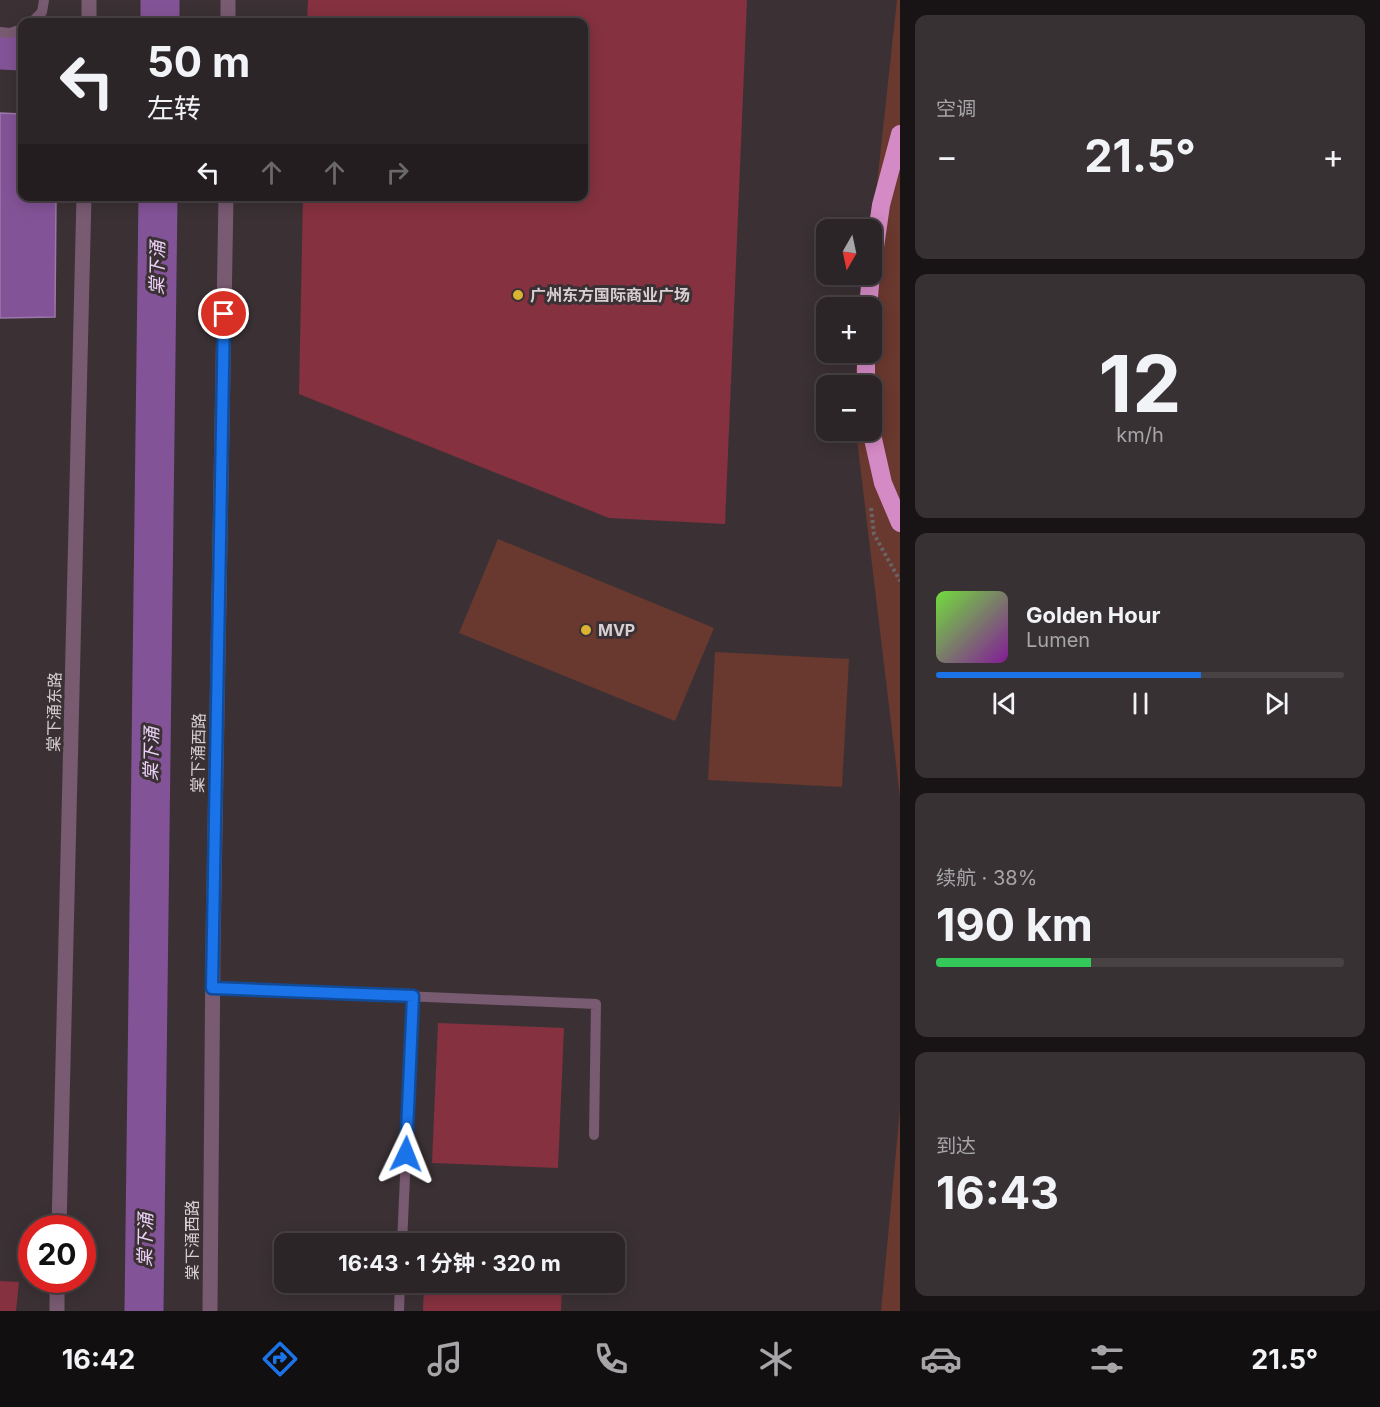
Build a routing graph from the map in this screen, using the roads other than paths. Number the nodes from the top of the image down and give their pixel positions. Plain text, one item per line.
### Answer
1 (44, 0) edge
2 (89, 0) edge
3 (228, 0) edge
4 (36, 18) edge
5 (89, 18) edge
6 (228, 18) edge
7 (18, 30) edge
8 (0, 32) edge
9 (900, 134) edge
10 (84, 201) edge
11 (226, 201) edge
12 (879, 219) edge
13 (873, 441) edge
14 (900, 523) edge
15 (212, 988) junction
16 (413, 996) junction
17 (594, 1135) dead end
18 (59, 1215) edge
19 (402, 1233) edge
20 (57, 1293) edge
21 (400, 1293) edge
22 (57, 1311) edge
23 (210, 1311) edge
24 (399, 1311) edge

1 - 4 lane
2 - 5 street
3 - 6 street
7 - 8 lane
9 - 12 highway
10 - 18 street, 棠下涌东路
11 - 15 street, 棠下涌西路
13 - 14 highway
15 - 16 lane
15 - 23 street, 棠下涌西路
16 - 17 lane
16 - 19 lane
20 - 22 street
21 - 24 lane

